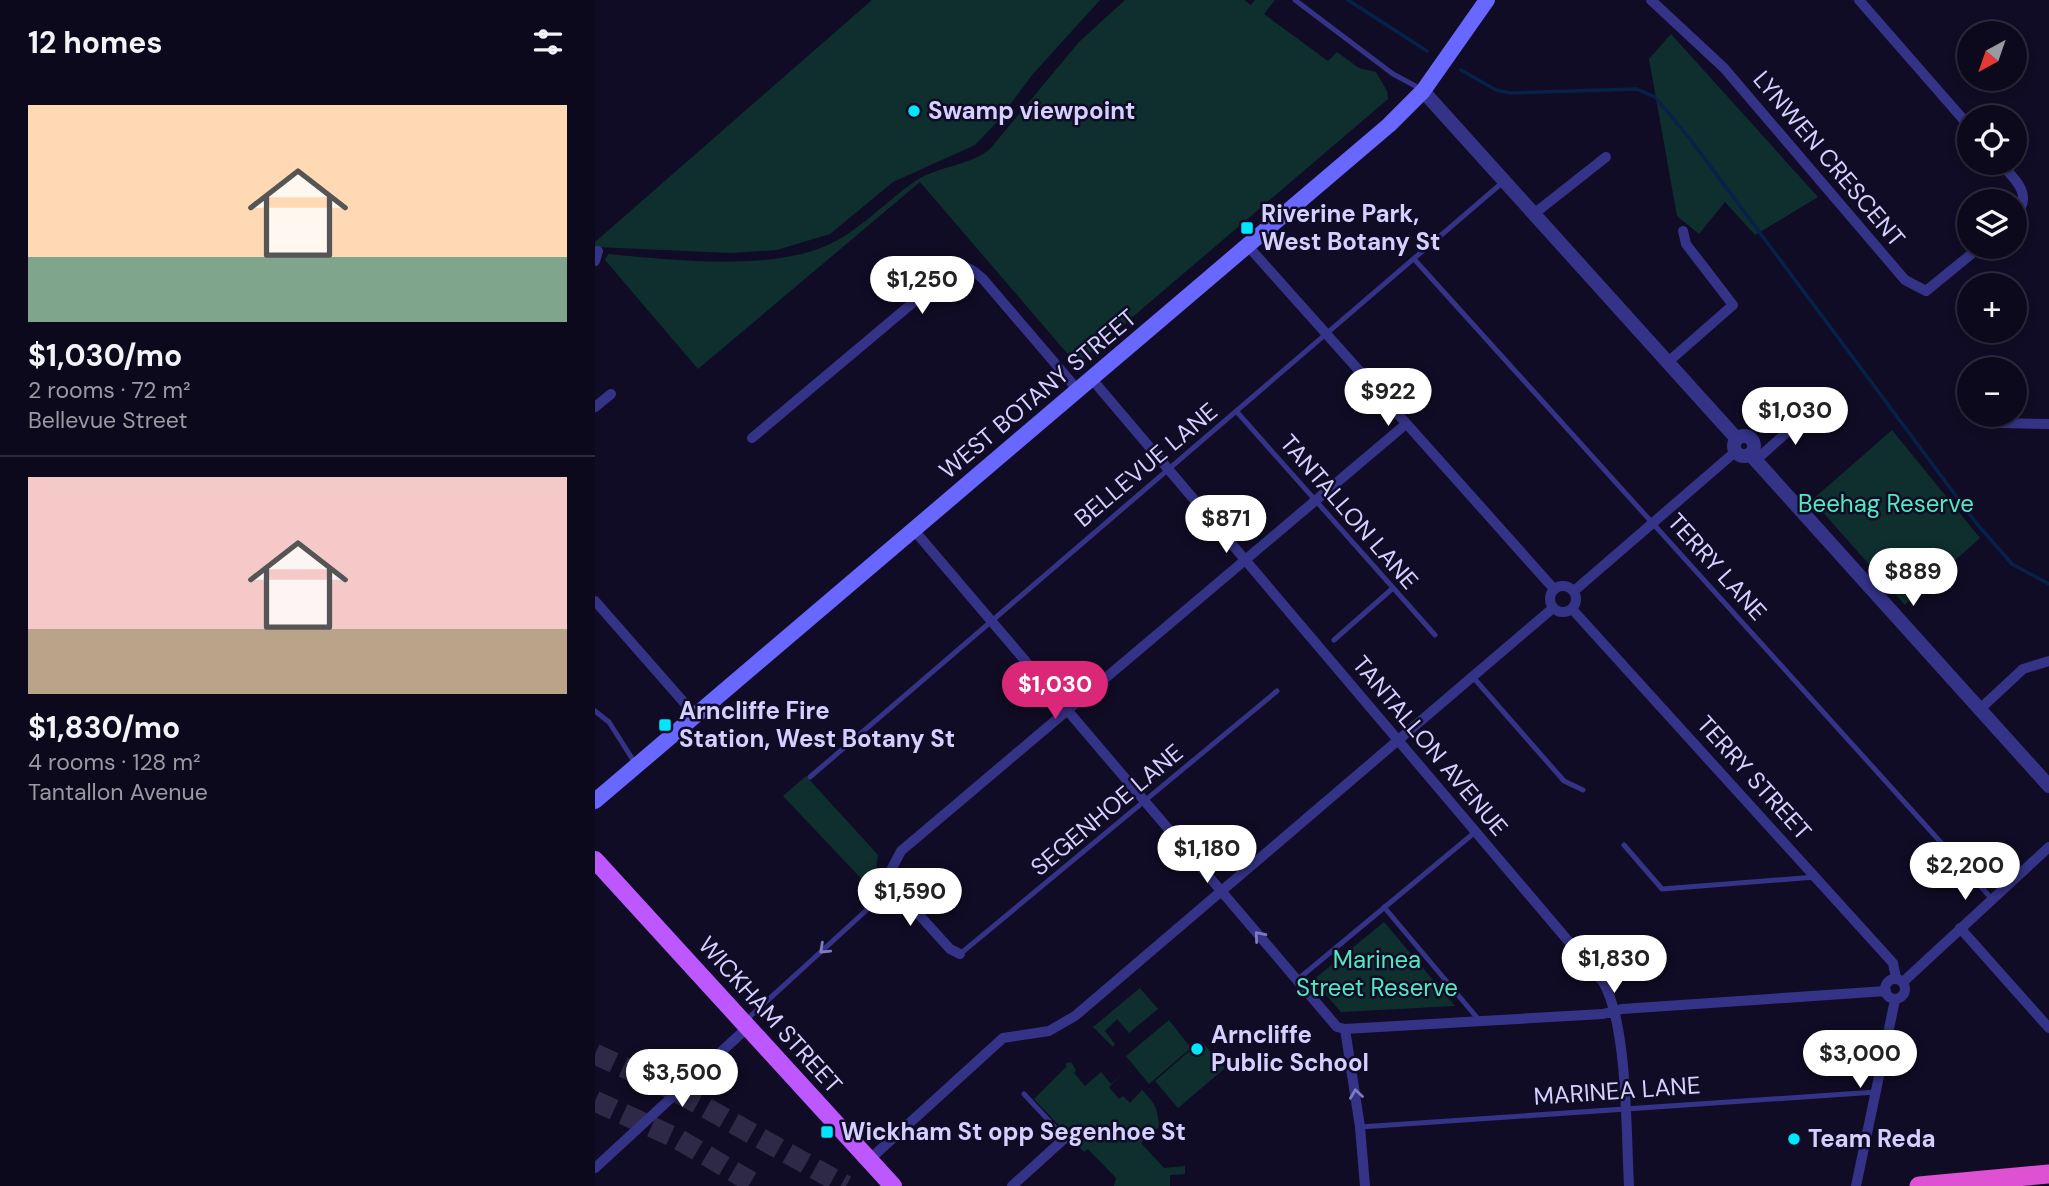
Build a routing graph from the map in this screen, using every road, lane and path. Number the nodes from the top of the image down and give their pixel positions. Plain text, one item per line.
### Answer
1 (1296, 0) edge
2 (1487, 0) edge
3 (1651, 0) edge
4 (1859, 0) edge
5 (1423, 91) junction
6 (1957, 113) edge
7 (1606, 157) dead end
8 (2011, 175) edge
9 (1505, 180) junction
10 (2022, 189) edge
11 (1535, 213) junction
12 (1683, 231) dead end
13 (1247, 245) junction
14 (1415, 259) junction
15 (1965, 259) edge
16 (1325, 334) junction
17 (1668, 362) junction
18 (1091, 378) junction
19 (1077, 389) junction
20 (611, 394) dead end
21 (595, 407) edge
22 (1813, 410) dead end
23 (1237, 412) junction
24 (1406, 424) junction
25 (2027, 424) edge
26 (2049, 424) edge
27 (752, 438) dead end
28 (1736, 445) junction
29 (1753, 457) junction
30 (1169, 468) junction
31 (1313, 500) junction
32 (1653, 522) junction
33 (913, 529) junction
34 (1246, 559) junction
35 (1392, 588) junction
36 (1554, 589) junction
37 (1574, 591) junction
38 (595, 601) edge
39 (1553, 608) junction
40 (1573, 609) junction
41 (990, 619) junction
42 (1435, 635) dead end
43 (1333, 640) dead end
44 (2049, 661) edge
45 (1472, 676) junction
46 (1277, 691) dead end
47 (1980, 709) junction
48 (1066, 710) junction
49 (595, 711) edge
50 (695, 715) junction
51 (1399, 741) junction
52 (637, 766) junction
53 (810, 777) dead end
54 (2049, 786) edge
55 (1583, 790) dead end
56 (595, 801) edge
57 (1144, 801) junction
58 (1474, 832) junction
59 (1624, 845) dead end
60 (2049, 847) edge
61 (595, 860) edge
62 (603, 875) edge
63 (1815, 877) junction
64 (890, 881) junction
65 (1222, 893) junction
66 (1992, 899) junction
67 (1384, 907) junction
68 (1960, 928) junction
69 (960, 954) joint
70 (1297, 980) junction
71 (1900, 980) junction
72 (1886, 991) junction
73 (1895, 1000) junction
74 (1614, 1011) junction
75 (1480, 1021) junction
76 (746, 1025) junction
77 (2049, 1028) edge
78 (1345, 1029) junction
79 (1876, 1092) junction
80 (1024, 1094) dead end
81 (1624, 1107) junction
82 (1360, 1127) junction
83 (1065, 1138) joint
84 (870, 1160) junction
85 (595, 1168) edge
86 (2049, 1174) edge
87 (893, 1186) edge
88 (1012, 1186) edge
89 (1365, 1186) edge
90 (1629, 1186) edge
91 (1856, 1186) edge
92 (1919, 1186) edge

1 - 5 lane
2 - 5 main road, WEST BOTANY STREET
3 - 15 street, LYNWEN CRESCENT
4 - 6 street
5 - 9 street
5 - 13 main road, WEST BOTANY STREET
7 - 11 street
8 - 10 street
9 - 11 street
9 - 14 lane, BELLEVUE LANE
11 - 17 street
12 - 17 street
13 - 16 street
13 - 18 main road, WEST BOTANY STREET
14 - 16 lane, BELLEVUE LANE
14 - 32 lane, TERRY LANE
16 - 23 lane, BELLEVUE LANE
16 - 24 street
17 - 28 street
18 - 19 main road, WEST BOTANY STREET
18 - 30 street, TANTALLON AVENUE
19 - 27 street
19 - 33 main road, WEST BOTANY STREET
20 - 21 street
22 - 29 street
23 - 30 lane, BELLEVUE LANE
23 - 31 lane, TANTALLON LANE
24 - 31 street
24 - 36 street
25 - 26 street
28 - 29 street
28 - 32 street
29 - 47 street
30 - 34 street, TANTALLON AVENUE
30 - 41 lane, BELLEVUE LANE
31 - 34 street
31 - 35 lane, TANTALLON LANE
32 - 37 street
32 - 66 lane, TERRY LANE
33 - 41 street
33 - 50 main road, WEST BOTANY STREET
34 - 48 street
34 - 51 street, TANTALLON AVENUE
35 - 42 lane, TANTALLON LANE
35 - 43 lane
36 - 37 street
36 - 39 street
37 - 40 street
38 - 50 street
39 - 40 street
39 - 45 street
40 - 63 street, TERRY STREET
41 - 48 street
41 - 53 lane, BELLEVUE LANE
44 - 47 street
45 - 51 street
45 - 55 lane
46 - 57 lane, SEGENHOE LANE
47 - 54 street
48 - 57 street
48 - 64 street
49 - 52 lane
50 - 52 main road, WEST BOTANY STREET
51 - 58 street, TANTALLON AVENUE
51 - 65 street
52 - 56 main road, WEST BOTANY STREET
57 - 65 street
57 - 69 lane, SEGENHOE LANE
58 - 67 lane
58 - 74 street, TANTALLON AVENUE
59 - 63 lane
60 - 66 street
61 - 62 main road, WICKHAM STREET
62 - 76 main road, WICKHAM STREET
63 - 71 street, TERRY STREET
64 - 69 street
64 -> 76 lane
70 -> 65 street
65 - 84 street
66 - 68 street
67 - 70 lane
67 - 75 lane
68 - 71 street
68 - 77 street
70 - 78 street
71 - 72 street
71 - 73 street
72 - 73 street
72 - 74 street
73 - 79 street
74 - 75 street
74 - 81 street, TANTALLON AVENUE
75 - 78 street
76 - 84 main road, WICKHAM STREET
76 - 85 street
82 -> 78 street
79 - 81 lane, MARINEA LANE
79 - 91 street
80 - 83 lane
81 - 82 lane, MARINEA LANE
81 - 90 street, TANTALLON AVENUE
82 - 89 street
83 - 88 street
84 - 87 main road, WICKHAM STREET
86 - 92 highway

